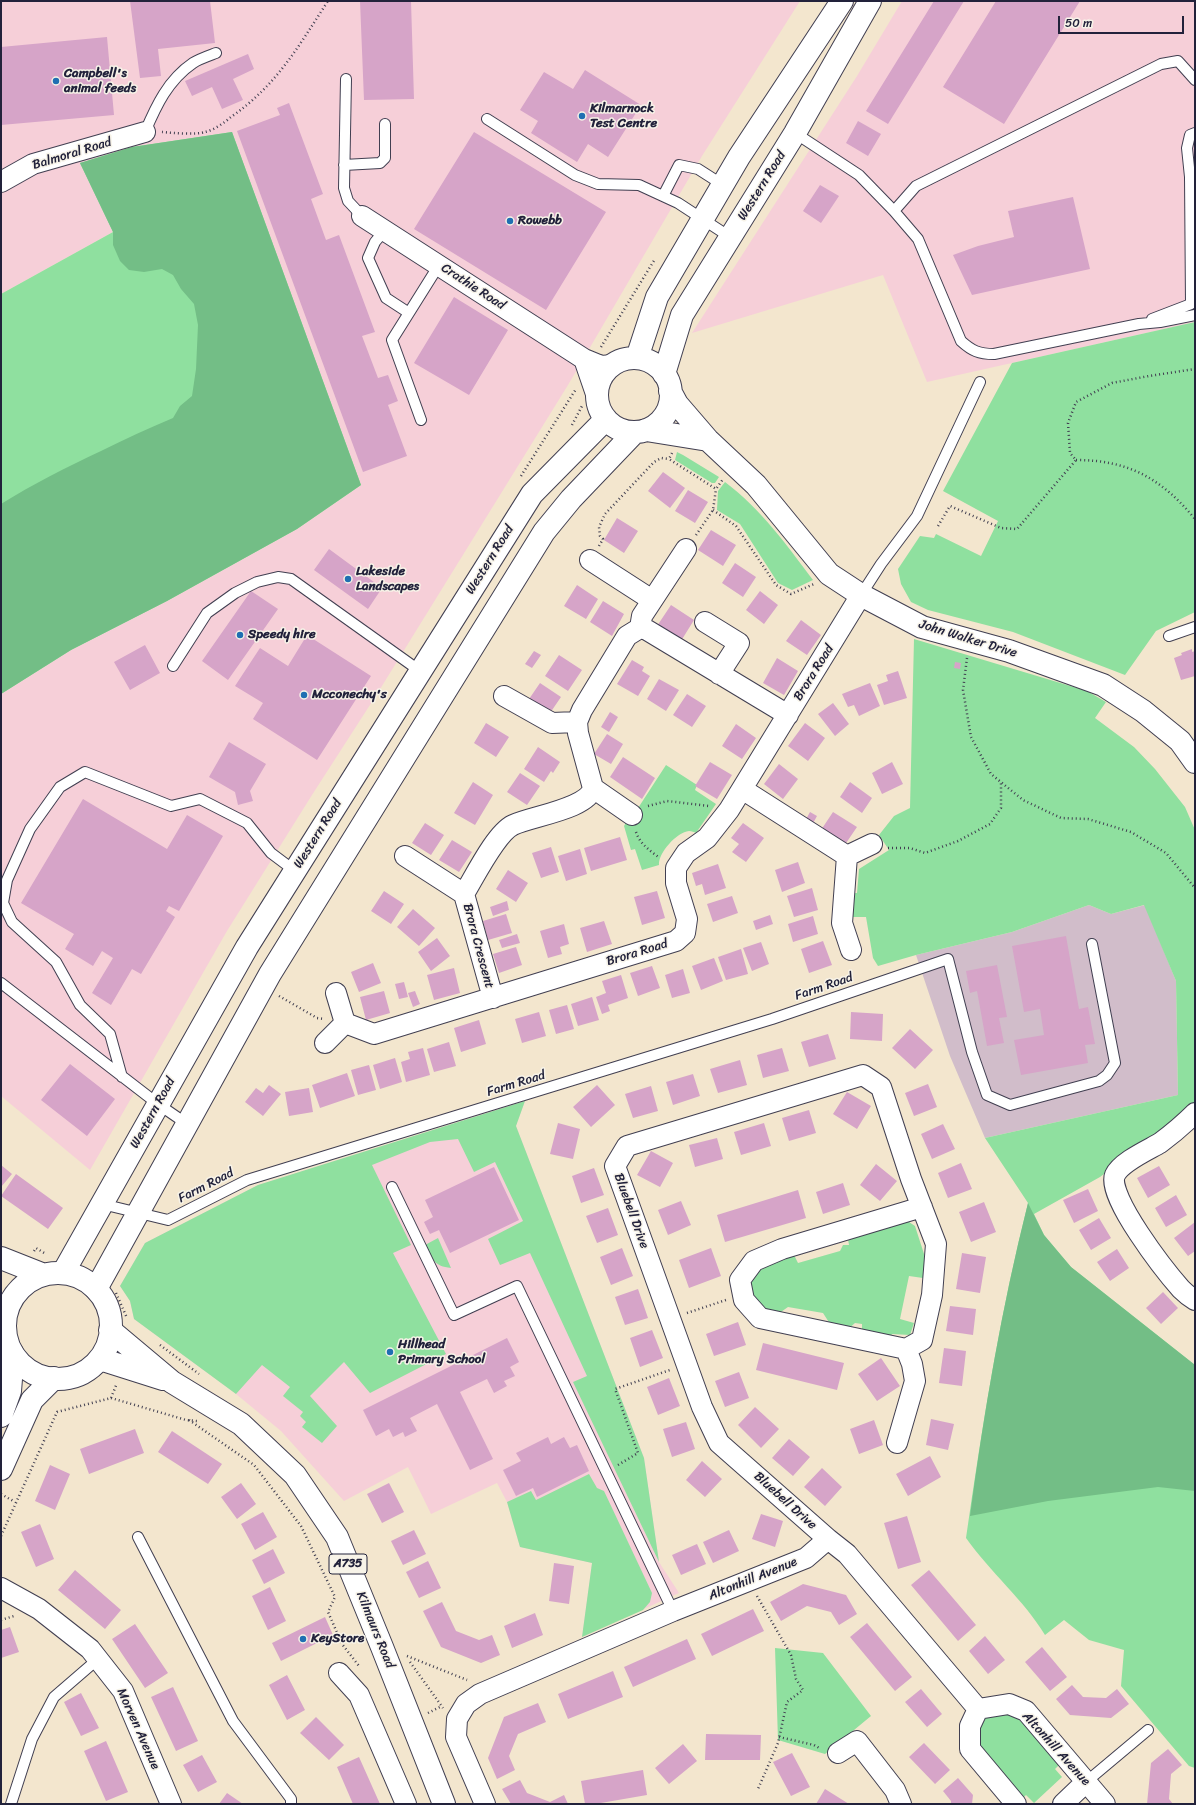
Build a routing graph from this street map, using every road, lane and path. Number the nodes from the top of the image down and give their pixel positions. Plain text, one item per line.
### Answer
1 (328, 1) edge
2 (842, 1) edge
3 (870, 1) edge
4 (216, 52) dead end
5 (346, 79) dead end
6 (1195, 80) edge
7 (486, 120) dead end
8 (385, 124) dead end
9 (145, 132) junction
10 (795, 133) junction
11 (1195, 133) edge
12 (344, 165) junction
13 (1, 182) edge
14 (723, 185) junction
15 (663, 196) junction
16 (894, 210) junction
17 (362, 216) joint
18 (702, 220) junction
19 (385, 230) junction
20 (730, 238) junction
21 (439, 265) junction
22 (409, 313) junction
23 (1195, 315) edge
24 (1139, 324) junction
25 (637, 358) junction
26 (584, 359) junction
27 (613, 365) junction
28 (1195, 369) edge
29 (980, 382) dead end
30 (667, 383) junction
31 (597, 397) junction
32 (606, 419) junction
33 (421, 420) dead end
34 (640, 431) junction
35 (680, 436) junction
36 (708, 440) junction
37 (669, 459) junction
38 (1076, 460) junction
39 (734, 464) junction
40 (716, 489) junction
41 (713, 510) junction
42 (1195, 519) edge
43 (938, 526) dead end
44 (686, 549) joint
45 (590, 560) joint
46 (829, 574) junction
47 (861, 595) junction
48 (652, 600) junction
49 (705, 622) dead end
50 (1195, 627) edge
51 (640, 628) junction
52 (1169, 636) dead end
53 (973, 641) junction
54 (424, 665) junction
55 (174, 666) dead end
56 (456, 674) junction
57 (719, 674) junction
58 (504, 696) dead end
59 (788, 715) junction
60 (577, 722) junction
61 (1195, 762) edge
62 (1001, 783) junction
63 (594, 788) junction
64 (742, 789) junction
65 (729, 810) junction
66 (632, 815) junction
67 (872, 844) joint
68 (404, 856) dead end
69 (847, 856) junction
70 (676, 868) junction
71 (295, 871) junction
72 (1195, 888) edge
73 (464, 894) junction
74 (1092, 944) dead end
75 (851, 950) dead end
76 (1, 983) edge
77 (336, 993) dead end
78 (278, 996) dead end
79 (493, 998) junction
80 (345, 1023) junction
81 (325, 1043) dead end
82 (122, 1077) junction
83 (158, 1104) junction
84 (1195, 1114) edge
85 (187, 1124) junction
86 (392, 1187) dead end
87 (102, 1204) junction
88 (922, 1207) junction
89 (138, 1214) junction
90 (1, 1258) edge
91 (21, 1266) junction
92 (52, 1268) junction
93 (96, 1288) junction
94 (1, 1290) edge
95 (743, 1295) junction
96 (1195, 1300) edge
97 (6, 1315) junction
98 (669, 1319) junction
99 (110, 1330) junction
100 (906, 1349) junction
101 (13, 1354) junction
102 (100, 1359) junction
103 (686, 1364) junction
104 (54, 1378) junction
105 (172, 1382) junction
106 (111, 1398) dead end
107 (1, 1416) edge
108 (189, 1420) junction
109 (204, 1421) dead end
110 (897, 1443) dead end
111 (1, 1469) edge
112 (609, 1477) junction
113 (1, 1494) edge
114 (1, 1536) edge
115 (138, 1537) dead end
116 (828, 1539) junction
117 (748, 1581) junction
118 (1, 1588) edge
119 (673, 1611) junction
120 (98, 1659) junction
121 (360, 1667) dead end
122 (339, 1673) dead end
123 (491, 1689) junction
124 (978, 1709) junction
125 (457, 1728) junction
126 (1148, 1730) dead end
127 (779, 1737) junction
128 (838, 1753) joint
129 (1086, 1782) junction
130 (758, 1789) dead end
131 (169, 1802) edge
132 (11, 1804) edge
133 (291, 1804) edge
134 (406, 1804) edge
135 (444, 1804) edge
136 (486, 1804) edge
137 (901, 1804) edge
138 (1016, 1804) edge
139 (1063, 1804) edge
140 (1105, 1804) edge

1 - 9 path
2 - 14 main road
3 - 10 main road, Western Road
4 - 9 lane
5 - 12 lane
6 - 16 lane
7 - 15 lane
8 - 12 lane
9 - 13 street, Balmoral Road
10 - 16 lane
10 - 20 main road, Western Road
11 - 24 lane
12 - 17 lane
14 - 15 lane
14 - 18 main road
15 - 18 lane
16 - 24 lane
17 - 19 street, Crathie Road
18 - 20 lane
18 - 25 main road
19 - 21 street, Crathie Road
19 - 22 lane
20 - 30 main road, Western Road
21 - 22 lane
21 - 26 street, Crathie Road
22 - 33 lane
23 - 24 lane
25 - 27 main road
25 - 30 main road
26 - 27 street, Crathie Road
26 - 31 street
27 - 31 main road
28 - 38 path
29 - 47 lane
30 - 34 main road, Western Road
30 - 36 main road, John Walker Drive
31 - 32 main road
32 - 34 main road
32 - 54 main road, Western Road
34 - 35 main road
34 - 56 main road, Western Road
35 - 36 main road
35 - 37 path
36 - 39 main road, John Walker Drive
37 - 40 path
37 - 45 path
38 - 42 path
38 - 43 path
39 - 40 path
39 - 46 main road, John Walker Drive
40 - 41 path
41 - 44 path
41 - 46 path
44 - 48 street
45 - 48 street
46 - 47 main road, John Walker Drive
47 - 53 main road, John Walker Drive
47 - 59 street, Brora Road
48 - 51 street
49 - 57 street
50 - 52 lane
51 - 57 street
51 - 60 street
53 - 61 main road, John Walker Drive
53 - 62 path
54 - 55 lane
54 - 56 main road
54 - 71 main road, Western Road
56 - 85 main road, Western Road
57 - 59 street
58 - 60 street
59 - 64 street, Brora Road
60 - 63 street
62 - 67 path
62 - 72 path
63 - 66 street
63 - 73 street, Brora Crescent
64 - 65 street, Brora Road
64 - 69 street
65 - 66 path
65 - 70 street, Brora Road
66 - 70 path
67 - 69 street
68 - 73 street, Brora Crescent
69 - 75 street
70 - 79 street, Brora Road
71 - 82 lane
71 - 83 main road, Western Road
73 - 79 street, Brora Crescent
74 - 89 lane, Farm Road
76 - 82 lane
77 - 80 street
78 - 80 path
79 - 80 street, Brora Road
80 - 81 street
82 - 83 lane
83 - 85 lane
83 - 87 main road, Western Road
84 - 96 street
85 - 89 main road, Western Road
86 - 112 lane
87 - 89 lane, Farm Road
87 - 92 main road, Western Road
88 - 95 street
88 - 98 street, Bluebell Drive
88 - 100 street, Bluebell Drive
89 - 93 main road, Western Road
90 - 91 main road
91 - 92 main road
91 - 92 path
92 - 93 main road
92 - 97 main road
93 - 99 main road
94 - 97 main road
95 - 98 path
95 - 100 street
97 - 101 main road
98 - 103 street, Bluebell Drive
99 - 102 main road
99 - 105 main road, Kilmaurs Road / A735
100 - 110 street
101 - 104 main road
101 - 107 main road
102 - 104 main road
102 - 105 main road, Kilmaurs Road / A735
103 - 112 path
103 - 116 street, Bluebell Drive
104 - 111 main road
105 - 135 main road, Kilmaurs Road / A735
106 - 108 path
108 - 109 path
108 - 121 path
112 - 119 lane
113 - 114 path
115 - 133 lane
116 - 117 street, Altonhill Avenue
116 - 124 street
117 - 119 street, Altonhill Avenue
117 - 127 path
118 - 120 street, Morven Avenue
119 - 123 street, Altonhill Avenue
120 - 131 street, Morven Avenue
120 - 132 lane
122 - 134 street
123 - 125 street, Altonhill Avenue
123 - 125 path
124 - 129 street, Altonhill Avenue
124 - 138 street
125 - 136 street
126 - 129 lane
127 - 128 path
127 - 130 path
128 - 137 street
129 - 139 street
129 - 140 street, Altonhill Avenue

